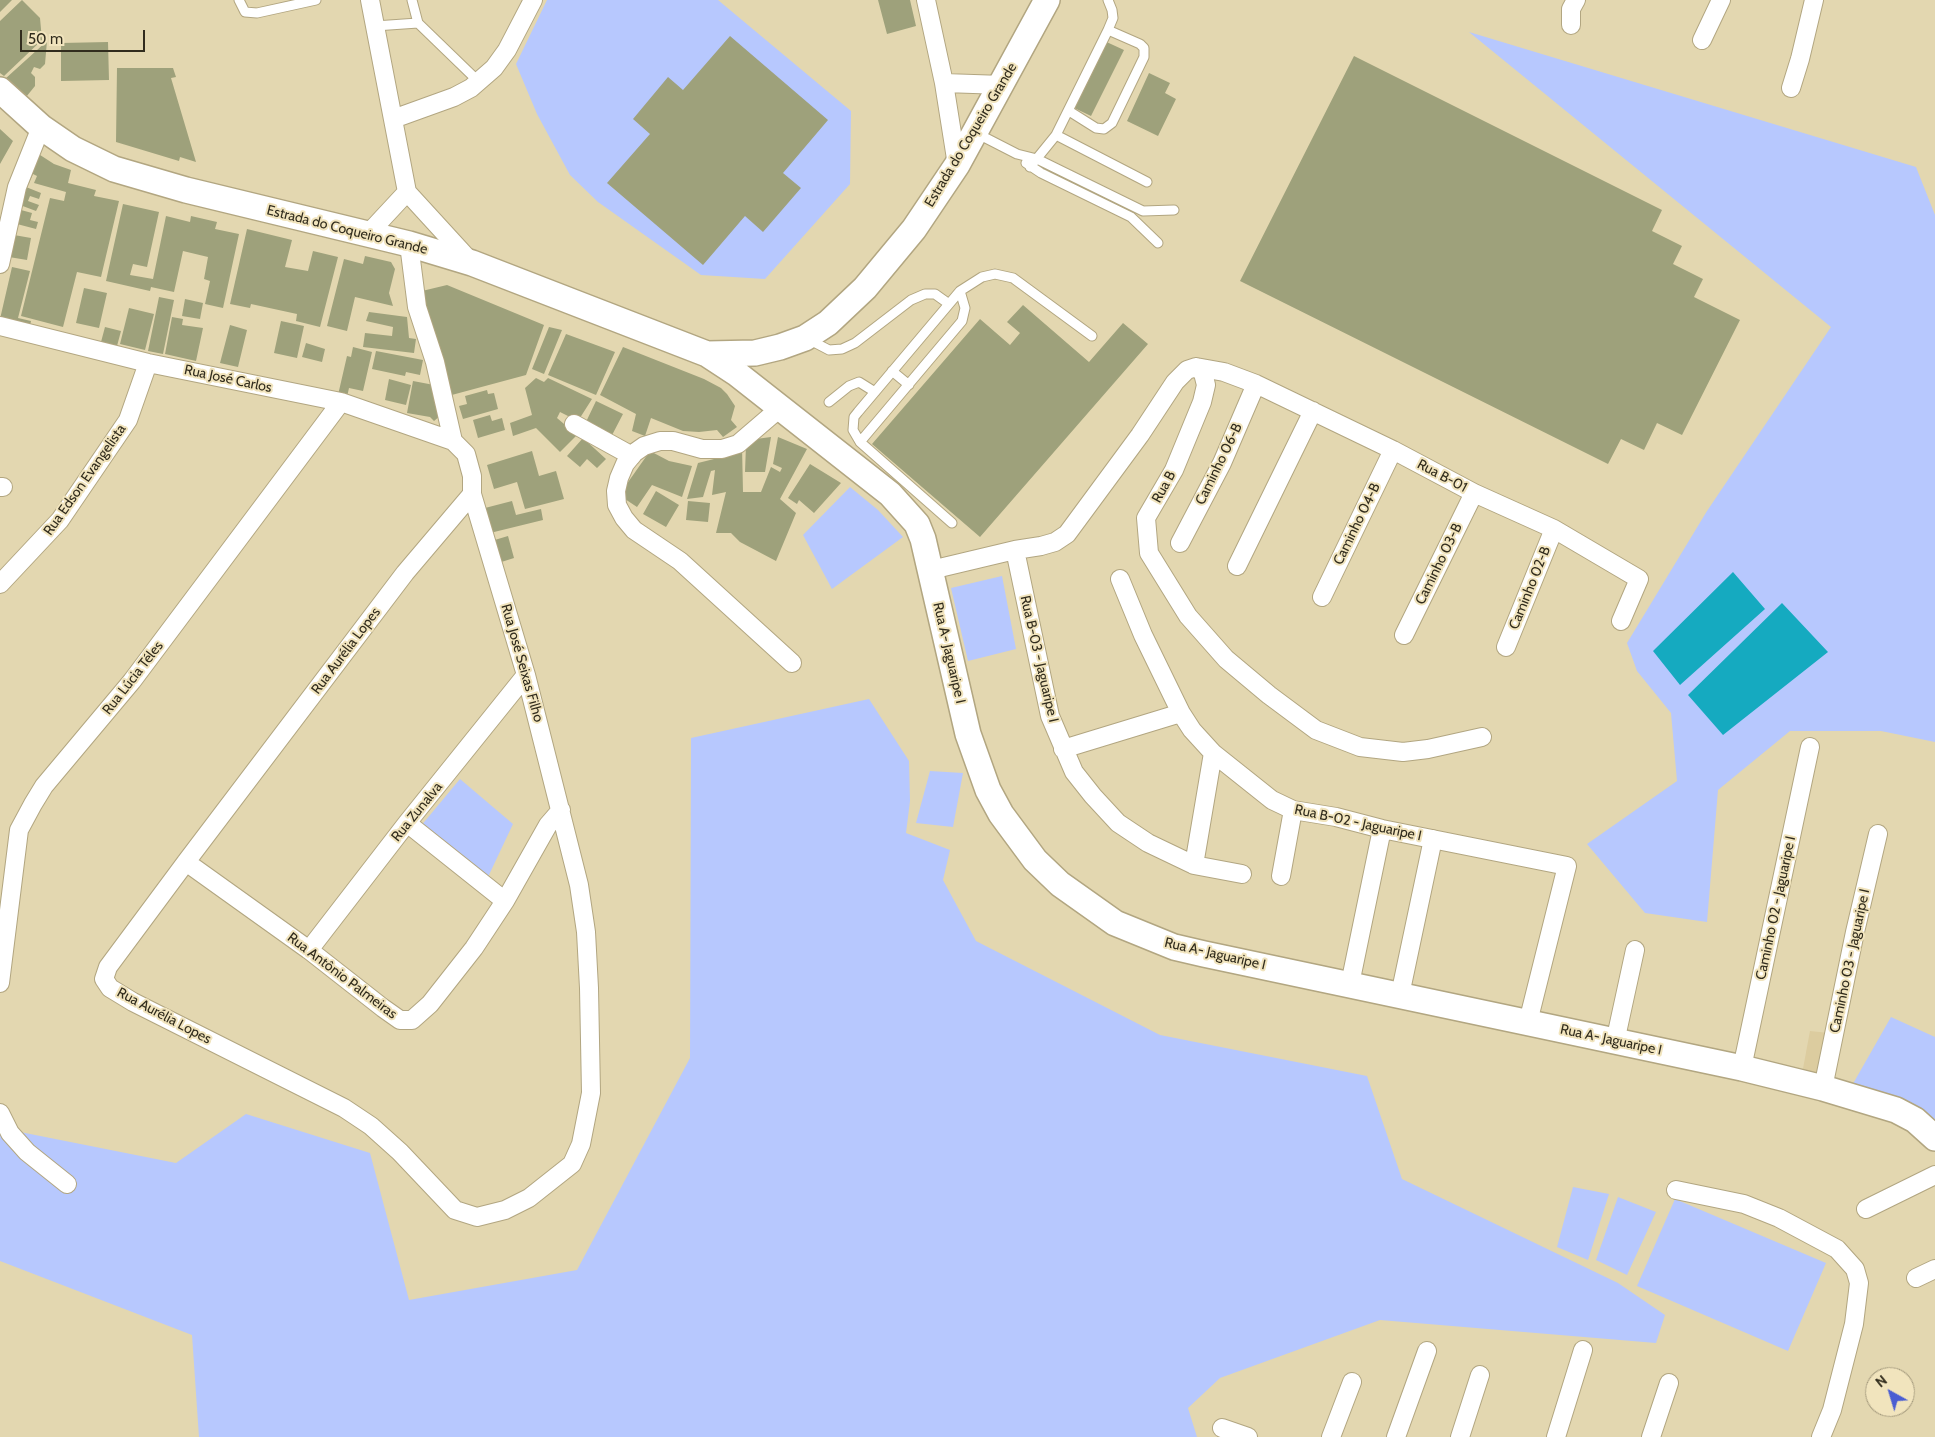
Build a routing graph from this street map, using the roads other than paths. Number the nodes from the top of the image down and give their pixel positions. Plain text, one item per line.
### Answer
1 (238, 0) edge
2 (316, 0) edge
3 (370, 0) edge
4 (412, 0) edge
5 (533, 0) edge
6 (926, 0) edge
7 (1108, 0) edge
8 (1576, 0) edge
9 (1720, 0) edge
10 (1814, 0) edge
11 (1046, 10) edge
12 (418, 23) junction
13 (1571, 25) dead end
14 (375, 26) junction
15 (1108, 30) junction
16 (1702, 40) dead end
17 (479, 82) junction
18 (944, 83) junction
19 (1791, 88) dead end
20 (0, 90) edge
21 (1004, 90) junction
22 (1069, 111) junction
23 (393, 119) junction
24 (41, 127) junction
25 (976, 132) junction
26 (1056, 135) junction
27 (1017, 154) junction
28 (1037, 159) junction
29 (957, 165) junction
30 (1030, 167) junction
31 (1147, 182) dead end
32 (407, 192) junction
33 (1174, 210) dead end
34 (367, 235) junction
35 (1158, 243) dead end
36 (409, 244) junction
37 (472, 263) junction
38 (0, 264) edge
39 (960, 291) junction
40 (949, 304) junction
41 (0, 326) edge
42 (1092, 336) dead end
43 (805, 338) junction
44 (707, 354) junction
45 (148, 362) junction
46 (1196, 367) junction
47 (892, 371) junction
48 (909, 384) junction
49 (1256, 384) junction
50 (875, 392) junction
51 (341, 402) junction
52 (829, 402) dead end
53 (780, 408) junction
54 (1313, 411) junction
55 (574, 424) dead end
56 (453, 441) junction
57 (860, 442) junction
58 (1393, 450) junction
59 (632, 456) junction
60 (472, 494) junction
61 (1474, 494) junction
62 (952, 523) dead end
63 (1554, 529) junction
64 (1180, 543) dead end
65 (1015, 550) junction
66 (1237, 566) dead end
67 (931, 570) junction
68 (1120, 579) dead end
69 (0, 584) edge
70 (1322, 598) dead end
71 (1621, 621) dead end
72 (1404, 635) dead end
73 (1506, 647) dead end
74 (792, 663) dead end
75 (526, 675) junction
76 (1181, 713) junction
77 (1482, 737) dead end
78 (1810, 748) dead end
79 (1063, 749) junction
80 (1213, 753) junction
81 (561, 810) junction
82 (1293, 810) junction
83 (407, 823) junction
84 (1382, 829) junction
85 (1878, 834) dead end
86 (1433, 839) junction
87 (186, 862) junction
88 (1194, 865) junction
89 (1242, 874) dead end
90 (1282, 876) dead end
91 (505, 901) junction
92 (309, 950) junction
93 (1635, 950) dead end
94 (0, 984) edge
95 (1350, 984) junction
96 (1400, 995) junction
97 (1528, 1022) junction
98 (1616, 1042) junction
99 (1742, 1068) junction
100 (1823, 1088) junction
101 (590, 1093) joint
102 (0, 1113) edge
103 (1935, 1138) edge
104 (1935, 1175) edge
105 (67, 1184) dead end
106 (1676, 1190) dead end
107 (1866, 1209) dead end
108 (1935, 1269) edge
109 (1916, 1278) dead end
110 (1583, 1350) dead end
111 (1427, 1351) dead end
112 (1480, 1375) dead end
113 (1352, 1382) dead end
114 (1669, 1383) dead end
115 (1222, 1428) dead end
116 (1248, 1437) edge
117 (1331, 1437) edge
118 (1396, 1437) edge
119 (1460, 1437) edge
120 (1556, 1437) edge
121 (1651, 1437) edge
122 (1821, 1437) edge

1 - 2 lane
3 - 14 street
4 - 12 lane
5 - 17 street
6 - 18 street
7 - 15 lane
8 - 13 street
9 - 16 street
10 - 19 street
11 - 21 main road, Estrada do Coqueiro Grande
12 - 14 lane
12 - 17 lane
14 - 23 street
15 - 22 lane
15 - 22 lane
17 - 23 street
18 - 21 street
18 - 29 street
20 - 24 main road, Estrada do Coqueiro Grande
21 - 25 main road, Estrada do Coqueiro Grande
22 - 26 lane
23 - 32 street
24 - 34 main road, Estrada do Coqueiro Grande
24 - 38 street
25 - 27 lane
25 - 29 main road, Estrada do Coqueiro Grande
26 - 28 lane
26 - 31 lane
27 - 28 lane
27 - 30 lane
28 - 30 lane
28 - 33 lane
29 - 43 main road, Estrada do Coqueiro Grande
30 - 35 lane
32 - 34 street
32 - 37 street
34 - 36 main road, Estrada do Coqueiro Grande
36 - 37 main road, Estrada do Coqueiro Grande
36 - 56 street, Rua José Seixas Filho
37 - 44 main road, Estrada do Coqueiro Grande
39 - 40 lane
39 - 42 lane
39 - 48 lane
40 - 43 lane
40 - 47 lane
41 - 45 street, Rua José Carlos
43 - 44 main road, Estrada do Coqueiro Grande
44 - 53 main road, Estrada do Coqueiro Grande
45 - 51 street, Rua José Carlos
45 - 69 street, Rua Edson Evangelista
46 - 49 street, Rua B-01
46 - 65 street
46 - 77 street, Rua B
47 - 48 lane
47 - 50 lane
48 - 57 lane
49 - 54 street, Rua B-01
49 - 64 street, Caminho 06-B
50 - 52 lane
50 - 57 lane
51 - 56 street, Rua José Carlos
51 - 94 street, Rua Lúcia Téles
53 - 59 street
53 - 67 main road, Rua A- Jaguaripe I
54 - 58 street, Rua B-01
54 - 66 street
55 - 59 street
56 - 60 street, Rua José Seixas Filho
57 - 62 lane
58 - 61 street, Rua B-01
58 - 70 street, Caminho 04-B
59 - 74 street
60 - 75 street, Rua José Seixas Filho
60 - 87 street, Rua Aurélia Lopes
61 - 63 street, Rua B-01
61 - 72 street, Caminho 03-B
63 - 71 street, Rua B-01
63 - 73 street, Caminho 02-B
65 - 67 street
65 - 79 street, Rua B-03 - Jaguaripe I
67 - 95 main road, Rua A- Jaguaripe I
68 - 76 street, Rua B-02 - Jaguaripe I
75 - 81 street, Rua José Seixas Filho
75 - 83 street, Rua Zunalva
76 - 79 street
76 - 80 street, Rua B-02 - Jaguaripe I
78 - 99 street, Caminho 02 - Jaguaripe I
79 - 88 street, Rua B-03 - Jaguaripe I
80 - 82 street, Rua B-02 - Jaguaripe I
80 - 88 street
81 - 91 street, Rua Antônio Palmeiras
81 - 101 street, Rua José Seixas Filho
82 - 84 street, Rua B-02 - Jaguaripe I
82 - 90 street
83 - 91 street
83 - 92 street, Rua Zunalva
84 - 86 street, Rua B-02 - Jaguaripe I
84 - 95 street
85 - 100 street, Caminho 03 - Jaguaripe I
86 - 96 street
86 - 97 street, Rua B-02 - Jaguaripe I
87 - 92 street, Rua Antônio Palmeiras
87 - 101 street, Rua Aurélia Lopes
88 - 89 street, Rua B-03 - Jaguaripe I
91 - 92 street, Rua Antônio Palmeiras
93 - 98 street
95 - 96 main road, Rua A- Jaguaripe I
96 - 97 main road, Rua A- Jaguaripe I
97 - 98 main road, Rua A- Jaguaripe I
98 - 99 main road, Rua A- Jaguaripe I
99 - 100 main road, Rua A- Jaguaripe I
100 - 103 main road, Rua A- Jaguaripe I
102 - 105 street
104 - 107 street
106 - 122 street
108 - 109 street
110 - 120 street
111 - 118 street
112 - 119 street
113 - 117 street
114 - 121 street
115 - 116 street

